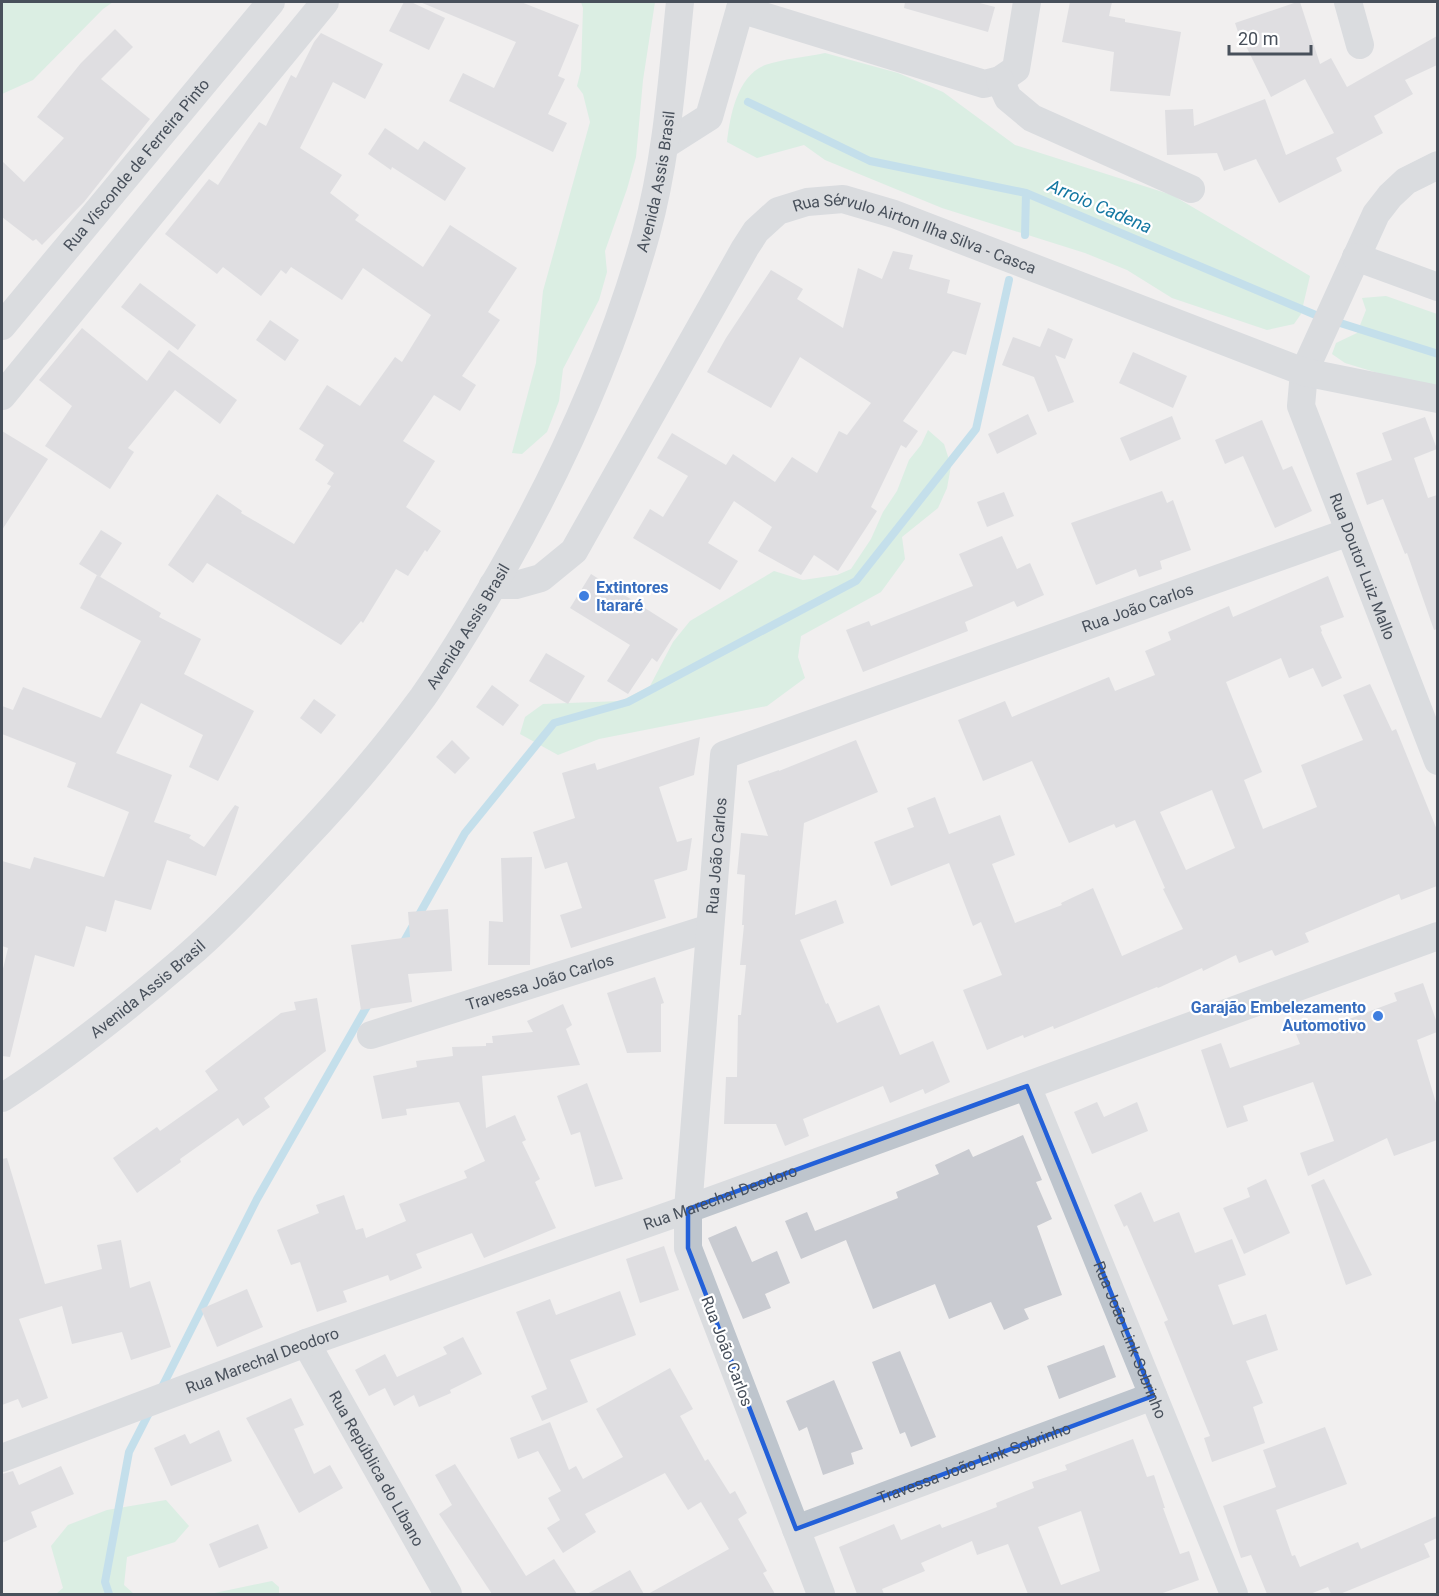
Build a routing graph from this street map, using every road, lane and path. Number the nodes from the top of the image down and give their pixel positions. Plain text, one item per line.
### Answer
1 (271, 2) edge
2 (324, 2) edge
3 (680, 2) edge
4 (1027, 2) edge
5 (1348, 2) edge
6 (741, 5) edge
7 (1360, 45) dead end
8 (1000, 80) junction
9 (665, 145) junction
10 (1437, 165) edge
11 (1191, 189) dead end
12 (1356, 257) junction
13 (1437, 287) edge
14 (2, 326) edge
15 (1308, 364) junction
16 (6, 382) edge
17 (1437, 399) edge
18 (1349, 532) junction
19 (494, 585) junction
20 (1437, 761) edge
21 (710, 928) junction
22 (1437, 936) edge
23 (371, 1035) dead end
24 (1027, 1086) junction
25 (2, 1098) edge
26 (688, 1209) junction
27 (306, 1343) junction
28 (1153, 1396) junction
29 (2, 1458) edge
30 (796, 1529) junction
31 (448, 1594) edge
32 (821, 1594) edge
33 (1234, 1594) edge

1 - 14 street, Rua Visconde de Ferreira Pinto
2 - 16 street
3 - 9 street, Avenida Assis Brasil
4 - 8 street
5 - 7 street
6 - 8 street
6 - 9 street
8 - 11 street
9 - 19 street, Avenida Assis Brasil
10 - 12 street, Rua Doutor Luiz Mallo
12 - 13 street
12 - 15 street, Rua Doutor Luiz Mallo
15 - 17 street, Rua Sérvulo Airton Ilha Silva - Casca
15 - 18 street, Rua Doutor Luiz Mallo
15 - 19 street, Rua Sérvulo Airton Ilha Silva - Casca
18 - 20 street, Rua Doutor Luiz Mallo
18 - 21 street, Rua João Carlos
19 - 25 street, Avenida Assis Brasil
21 - 23 street, Travessa João Carlos
21 - 26 street, Rua João Carlos
22 - 24 street, Rua Marechal Deodoro
24 - 26 street, Rua Marechal Deodoro
24 - 28 street, Rua João Link Sobrinho
26 - 27 street, Rua Marechal Deodoro
26 - 30 street, Rua João Carlos
27 - 29 street, Rua Marechal Deodoro
27 - 31 street, Rua República do Líbano
28 - 30 street, Travessa João Link Sobrinho
28 - 33 street, Rua João Link Sobrinho
30 - 32 street, Rua João Carlos

